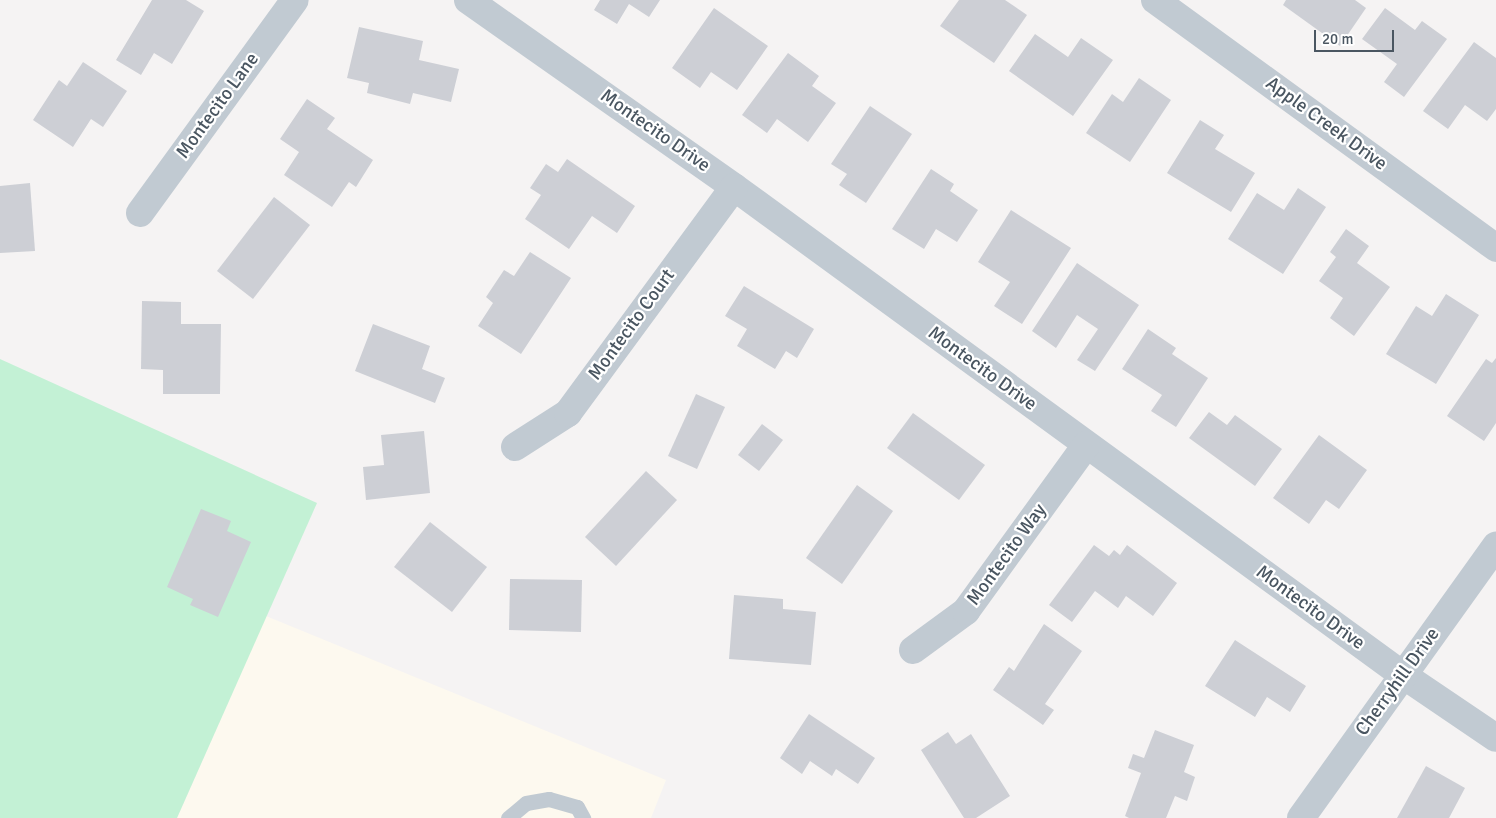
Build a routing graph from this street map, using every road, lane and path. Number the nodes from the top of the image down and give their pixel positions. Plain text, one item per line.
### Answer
1 (295, 0) edge
2 (468, 0) edge
3 (1155, 0) edge
4 (734, 187) junction
5 (140, 213) dead end
6 (1496, 248) edge
7 (1086, 445) junction
8 (515, 447) dead end
9 (1496, 546) edge
10 (913, 650) dead end
11 (1403, 676) junction
12 (1496, 738) edge
13 (508, 818) edge
14 (583, 818) edge
15 (1301, 818) edge

1 - 5 street, Montecito Lane
2 - 4 street, Montecito Drive
3 - 6 street, Apple Creek Drive
4 - 7 street, Montecito Drive
4 - 8 street, Montecito Court
7 - 10 street, Montecito Way
7 - 11 street, Montecito Drive
9 - 11 street, Cherryhill Drive
11 - 12 street, Montecito Drive
11 - 15 street, Cherryhill Drive
13 - 14 lane

